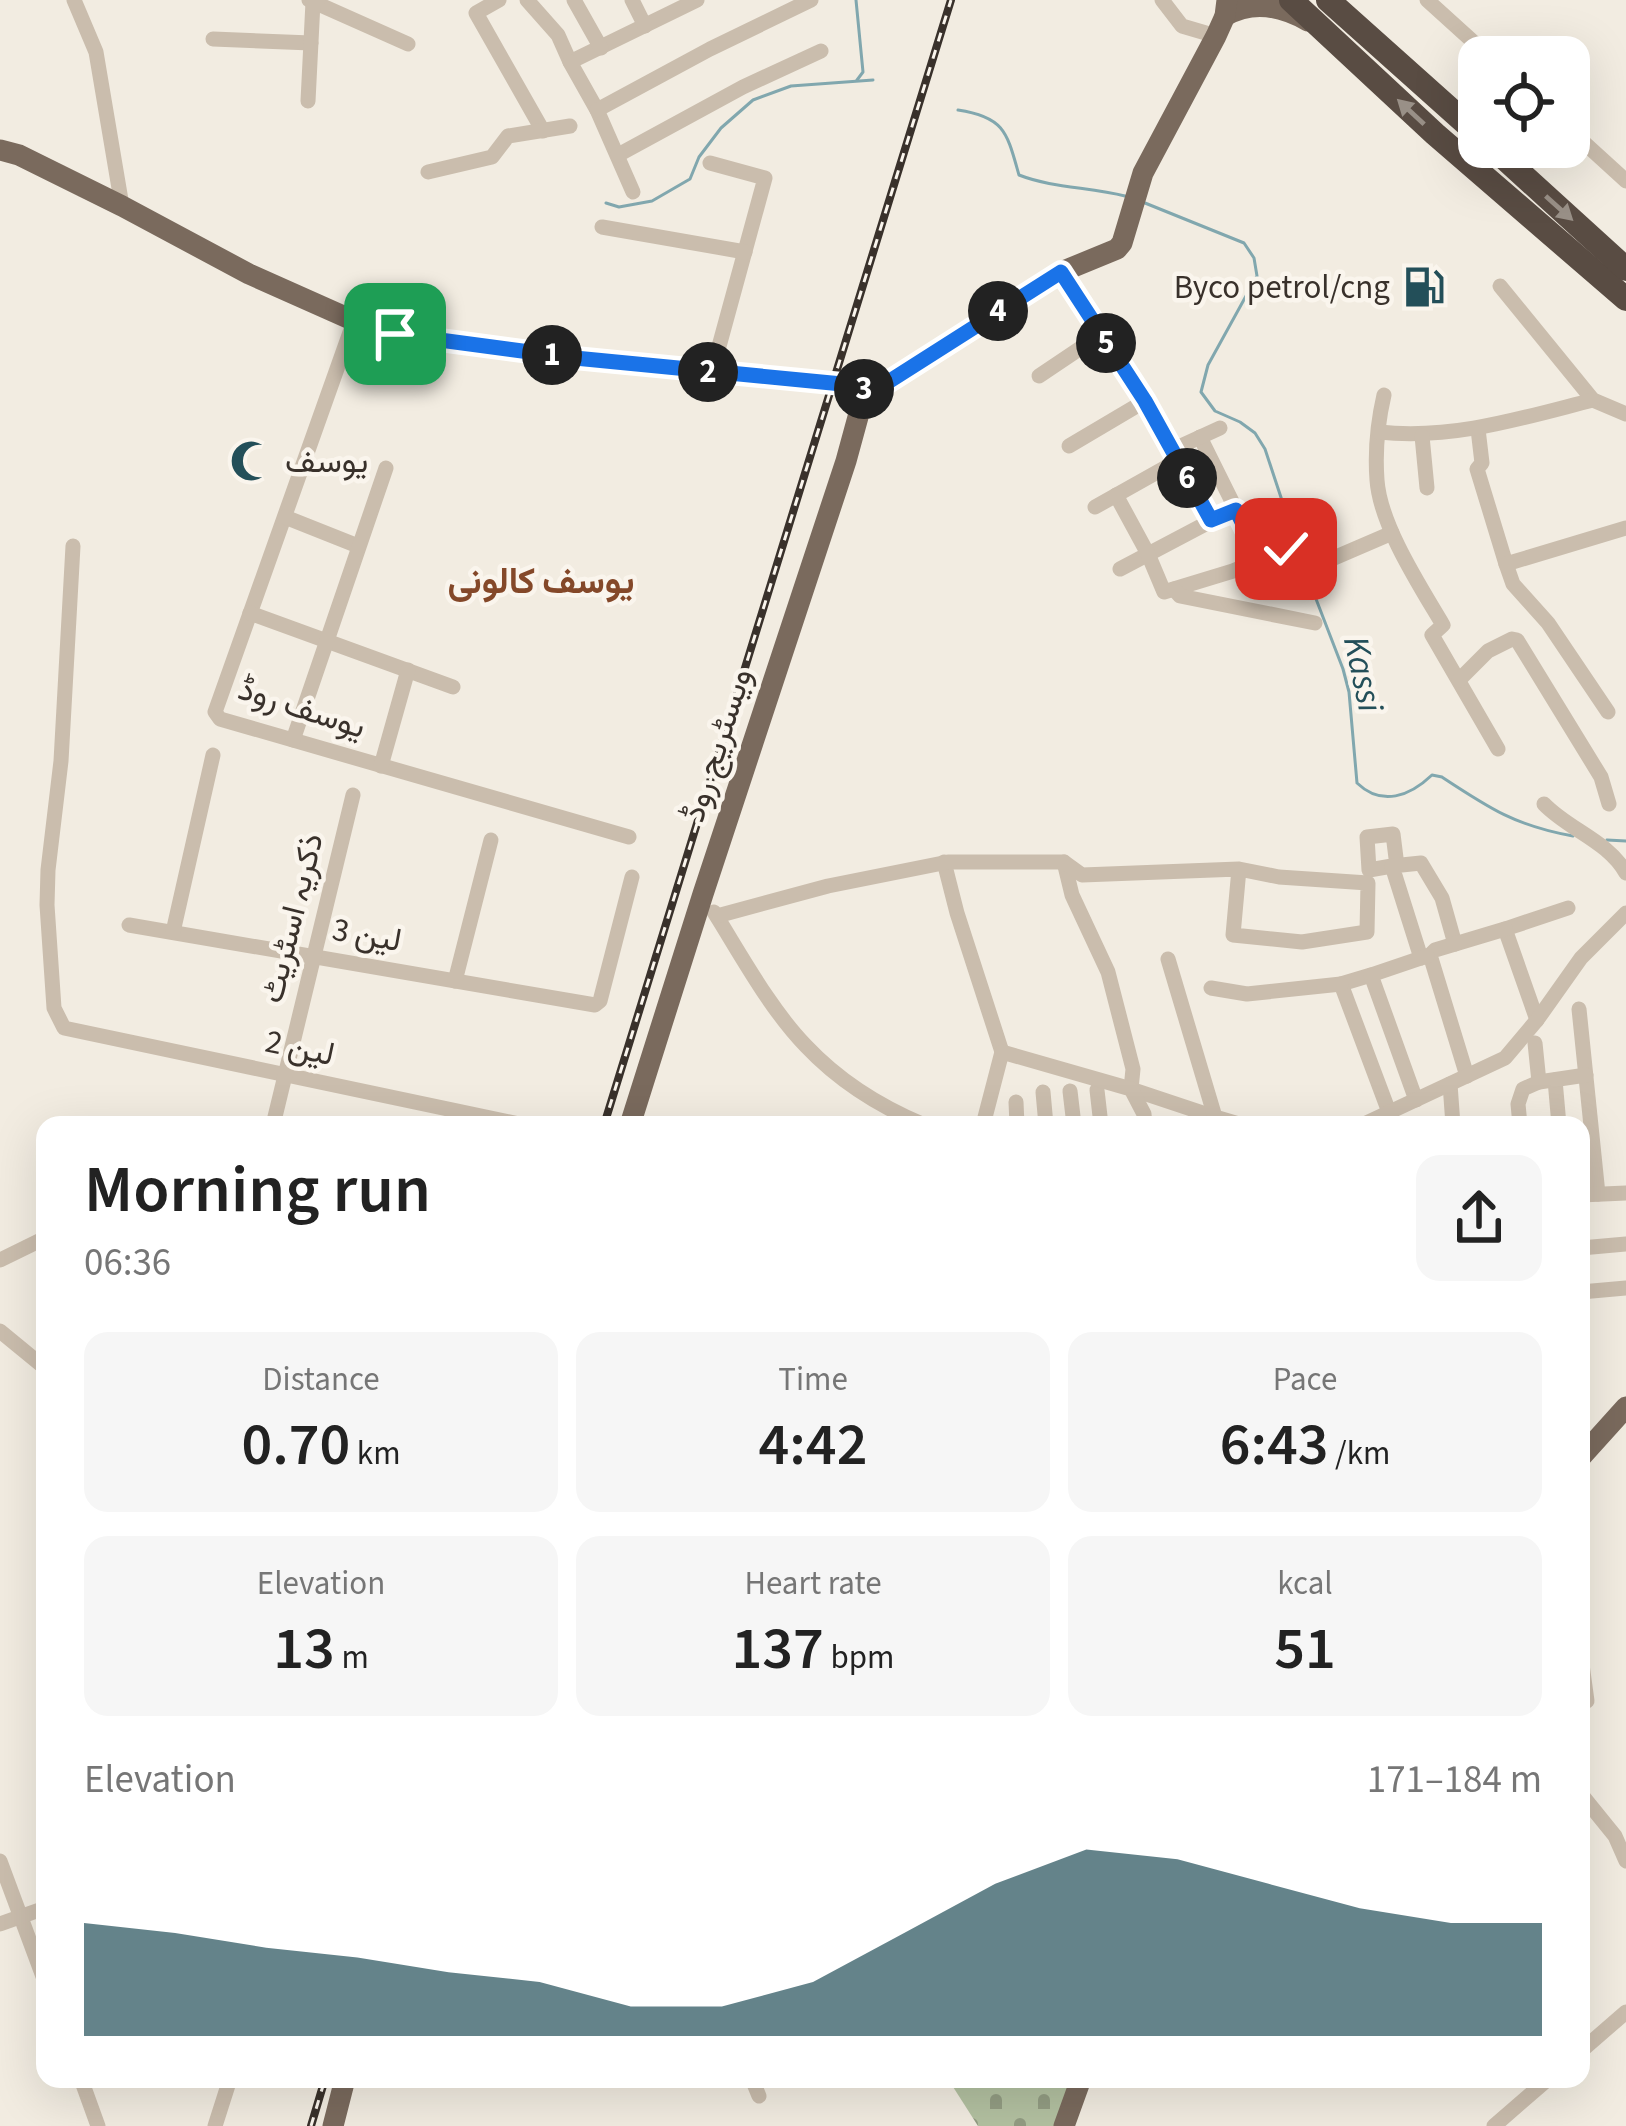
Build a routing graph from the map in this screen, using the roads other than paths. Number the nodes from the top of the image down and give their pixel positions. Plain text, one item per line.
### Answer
1 (93, 0) edge
2 (499, 0) edge
3 (527, 0) edge
4 (574, 0) edge
5 (632, 0) edge
6 (697, 0) edge
7 (811, 0) edge
8 (1162, 0) edge
9 (1291, 0) edge
10 (1328, 0) edge
11 (1427, 0) edge
12 (313, 1) edge
13 (77, 6) edge
14 (1223, 17) edge
15 (645, 26) junction
16 (1328, 34) junction
17 (1467, 36) edge
18 (213, 39) dead end
19 (311, 44) junction
20 (407, 44) dead end
21 (601, 48) junction
22 (821, 51) dead end
23 (570, 62) junction
24 (308, 101) dead end
25 (597, 110) junction
26 (1458, 116) edge
27 (570, 126) dead end
28 (543, 131) junction
29 (1590, 148) edge
30 (0, 150) edge
31 (618, 155) junction
32 (710, 163) dead end
33 (1516, 168) edge
34 (428, 172) dead end
35 (1526, 177) junction
36 (1626, 181) edge
37 (634, 192) dead end
38 (1506, 196) junction
39 (122, 206) junction
40 (602, 227) dead end
41 (745, 252) junction
42 (1626, 269) edge
43 (1061, 272) junction
44 (1500, 286) dead end
45 (1626, 299) edge
46 (354, 321) junction
47 (1100, 335) junction
48 (712, 372) junction
49 (1039, 376) dead end
50 (874, 391) junction
51 (1384, 395) dead end
52 (1593, 400) junction
53 (1145, 401) junction
54 (1626, 414) edge
55 (1220, 428) dead end
56 (1478, 429) junction
57 (1379, 432) junction
58 (1422, 436) junction
59 (1200, 437) junction
60 (1069, 446) dead end
61 (1174, 456) junction
62 (386, 468) dead end
63 (1427, 488) dead end
64 (1116, 495) junction
65 (1095, 507) dead end
66 (1236, 510) junction
67 (284, 517) junction
68 (1211, 520) junction
69 (1626, 528) edge
70 (1392, 533) junction
71 (73, 546) dead end
72 (358, 546) junction
73 (1286, 549) dead end
74 (1148, 554) junction
75 (1261, 560) junction
76 (1510, 563) junction
77 (1313, 568) dead end
78 (1120, 569) dead end
79 (1174, 589) junction
80 (250, 613) junction
81 (1315, 622) dead end
82 (326, 640) junction
83 (408, 670) junction
84 (1459, 680) junction
85 (453, 687) dead end
86 (1608, 712) dead end
87 (293, 740) junction
88 (1498, 749) dead end
89 (213, 755) dead end
90 (381, 766) junction
91 (353, 796) dead end
92 (1544, 804) dead end
93 (1609, 804) dead end
94 (629, 837) dead end
95 (491, 840) dead end
96 (944, 862) junction
97 (1064, 862) junction
98 (1240, 869) junction
99 (1626, 873) edge
100 (632, 877) dead end
101 (703, 894) junction
102 (1568, 908) dead end
103 (1626, 913) edge
104 (717, 916) junction
105 (128, 925) dead end
106 (1505, 929) junction
107 (173, 932) junction
108 (1456, 944) junction
109 (314, 956) junction
110 (1425, 957) junction
111 (1168, 959) dead end
112 (1371, 975) junction
113 (455, 981) junction
114 (1341, 984) junction
115 (1211, 988) dead end
116 (1579, 1009) dead end
117 (1537, 1020) junction
118 (1535, 1043) dead end
119 (1002, 1052) junction
120 (284, 1076) junction
121 (1467, 1076) junction
122 (1586, 1076) junction
123 (1547, 1081) junction
124 (1450, 1084) junction
125 (1131, 1089) junction
126 (1097, 1090) dead end
127 (1070, 1091) dead end
128 (1043, 1093) dead end
129 (1416, 1100) junction
130 (1016, 1102) dead end
131 (1389, 1112) junction
132 (274, 1116) edge
133 (480, 1116) edge
134 (633, 1116) edge
135 (903, 1116) edge
136 (985, 1116) edge
137 (1017, 1116) edge
138 (1045, 1116) edge
139 (1073, 1116) edge
140 (1100, 1116) edge
141 (1144, 1116) edge
142 (1212, 1116) edge
143 (1215, 1116) edge
144 (1381, 1116) edge
145 (1452, 1116) edge
146 (1520, 1116) edge
147 (1557, 1116) edge
148 (1586, 1116) edge
149 (1626, 1193) edge
150 (1590, 1195) edge
151 (36, 1242) edge
152 (1626, 1244) edge
153 (1590, 1247) edge
154 (0, 1260) edge
155 (1626, 1288) edge
156 (1590, 1291) edge
157 (0, 1331) edge
158 (36, 1361) edge
159 (1626, 1407) edge
160 (1590, 1447) edge
161 (1590, 1805) edge
162 (1626, 1861) edge
163 (0, 1862) edge
164 (36, 1911) edge
165 (21, 1916) junction
166 (0, 1924) edge
167 (36, 1957) edge
168 (1626, 2012) edge
169 (1590, 2042) edge
170 (84, 2088) edge
171 (227, 2088) edge
172 (343, 2088) edge
173 (756, 2088) edge
174 (1078, 2088) edge
175 (1538, 2088) edge
176 (759, 2096) dead end
177 (98, 2126) edge
178 (215, 2126) edge
179 (333, 2126) edge
180 (1064, 2126) edge
181 (1494, 2126) edge

1 - 13 street
2 - 28 street
3 - 23 street
4 - 21 street
5 - 15 street
6 - 15 street
7 - 25 street
8 - 14 street
9 - 16 highway
10 - 26 highway
11 - 17 street
12 - 19 street
12 - 20 street
13 - 39 street
14 - 16 main road
14 - 43 main road
15 - 21 street
38 -> 16 highway
18 - 19 street
19 - 24 street
21 - 23 street
22 - 31 street
23 - 25 street
25 - 31 street
27 - 28 street
28 - 34 street
29 - 36 street
30 - 39 main road
31 - 37 street
32 - 41 street
33 - 35 highway
35 - 38 highway
35 -> 42 highway
38 - 45 highway
39 - 46 main road
40 - 41 street
41 - 48 street
43 - 47 street
43 - 50 main road
44 - 52 street
46 - 48 main road
46 - 67 street, یوسف روڈ
47 - 49 street
47 - 53 street
48 - 50 main road
50 - 101 main road, ویسٹریج روڈ
51 - 57 street
52 - 54 street
52 - 56 street
53 - 60 street
53 - 61 street
55 - 59 street
56 - 58 street
56 - 76 street
57 - 58 street
57 - 70 street
58 - 63 street
59 - 61 street
59 - 66 street
61 - 64 street
61 - 68 street
62 - 72 street
64 - 65 street
64 - 74 street
66 - 68 street
66 - 75 street
67 - 72 street
67 - 80 street, یوسف روڈ
68 - 74 street
69 - 76 street
70 - 77 street
70 - 84 street
71 - 120 street, لین 2
72 - 82 street
73 - 75 street
74 - 78 street
74 - 79 street
75 - 79 street
76 - 86 street
79 - 81 street
80 - 82 street
80 - 87 street, یوسف روڈ
82 - 83 street
82 - 87 street
83 - 85 street
83 - 90 street
84 - 88 street
84 - 93 street
87 - 90 street, یوسف روڈ
89 - 107 street
90 - 94 street, یوسف روڈ
91 - 109 street, ذکریہ اسٹریٹ
92 - 99 street
95 - 113 street
96 - 97 street
96 - 104 street
96 - 119 street
97 - 98 street
97 - 125 street
98 - 98 street
100 - 113 street, لین 3
101 - 104 street
101 - 134 main road, ویسٹریج روڈ
102 - 106 street
103 - 117 street
104 - 135 street
105 - 107 street, لین 3
106 - 108 street
106 - 117 street
107 - 109 street, لین 3
108 - 110 street
108 - 110 street
109 - 113 street, لین 3
109 - 120 street, ذکریہ اسٹریٹ
110 - 112 street
110 - 121 street
111 - 143 street
112 - 114 street
112 - 129 street
114 - 115 street
114 - 131 street
116 - 122 street
117 - 121 street
118 - 123 street
119 - 125 street
119 - 136 street
120 - 132 street, ذکریہ اسٹریٹ
120 - 133 street, لین 2
121 - 124 street
122 - 123 street
122 - 148 street
123 - 146 street
123 - 147 street
124 - 129 street
124 - 145 street
125 - 141 street
125 - 142 street
126 - 140 street
127 - 139 street
128 - 138 street
129 - 131 street
130 - 137 street
131 - 144 street
149 - 150 street
151 - 154 street
152 - 153 street
155 - 156 street
157 - 158 street
159 - 160 main road
161 - 162 street
163 - 165 street
164 - 165 street
165 - 166 street
165 - 167 street
168 - 169 street
170 - 177 street
171 - 178 street
172 - 179 main road
173 - 176 street
174 - 180 main road
175 - 181 street

